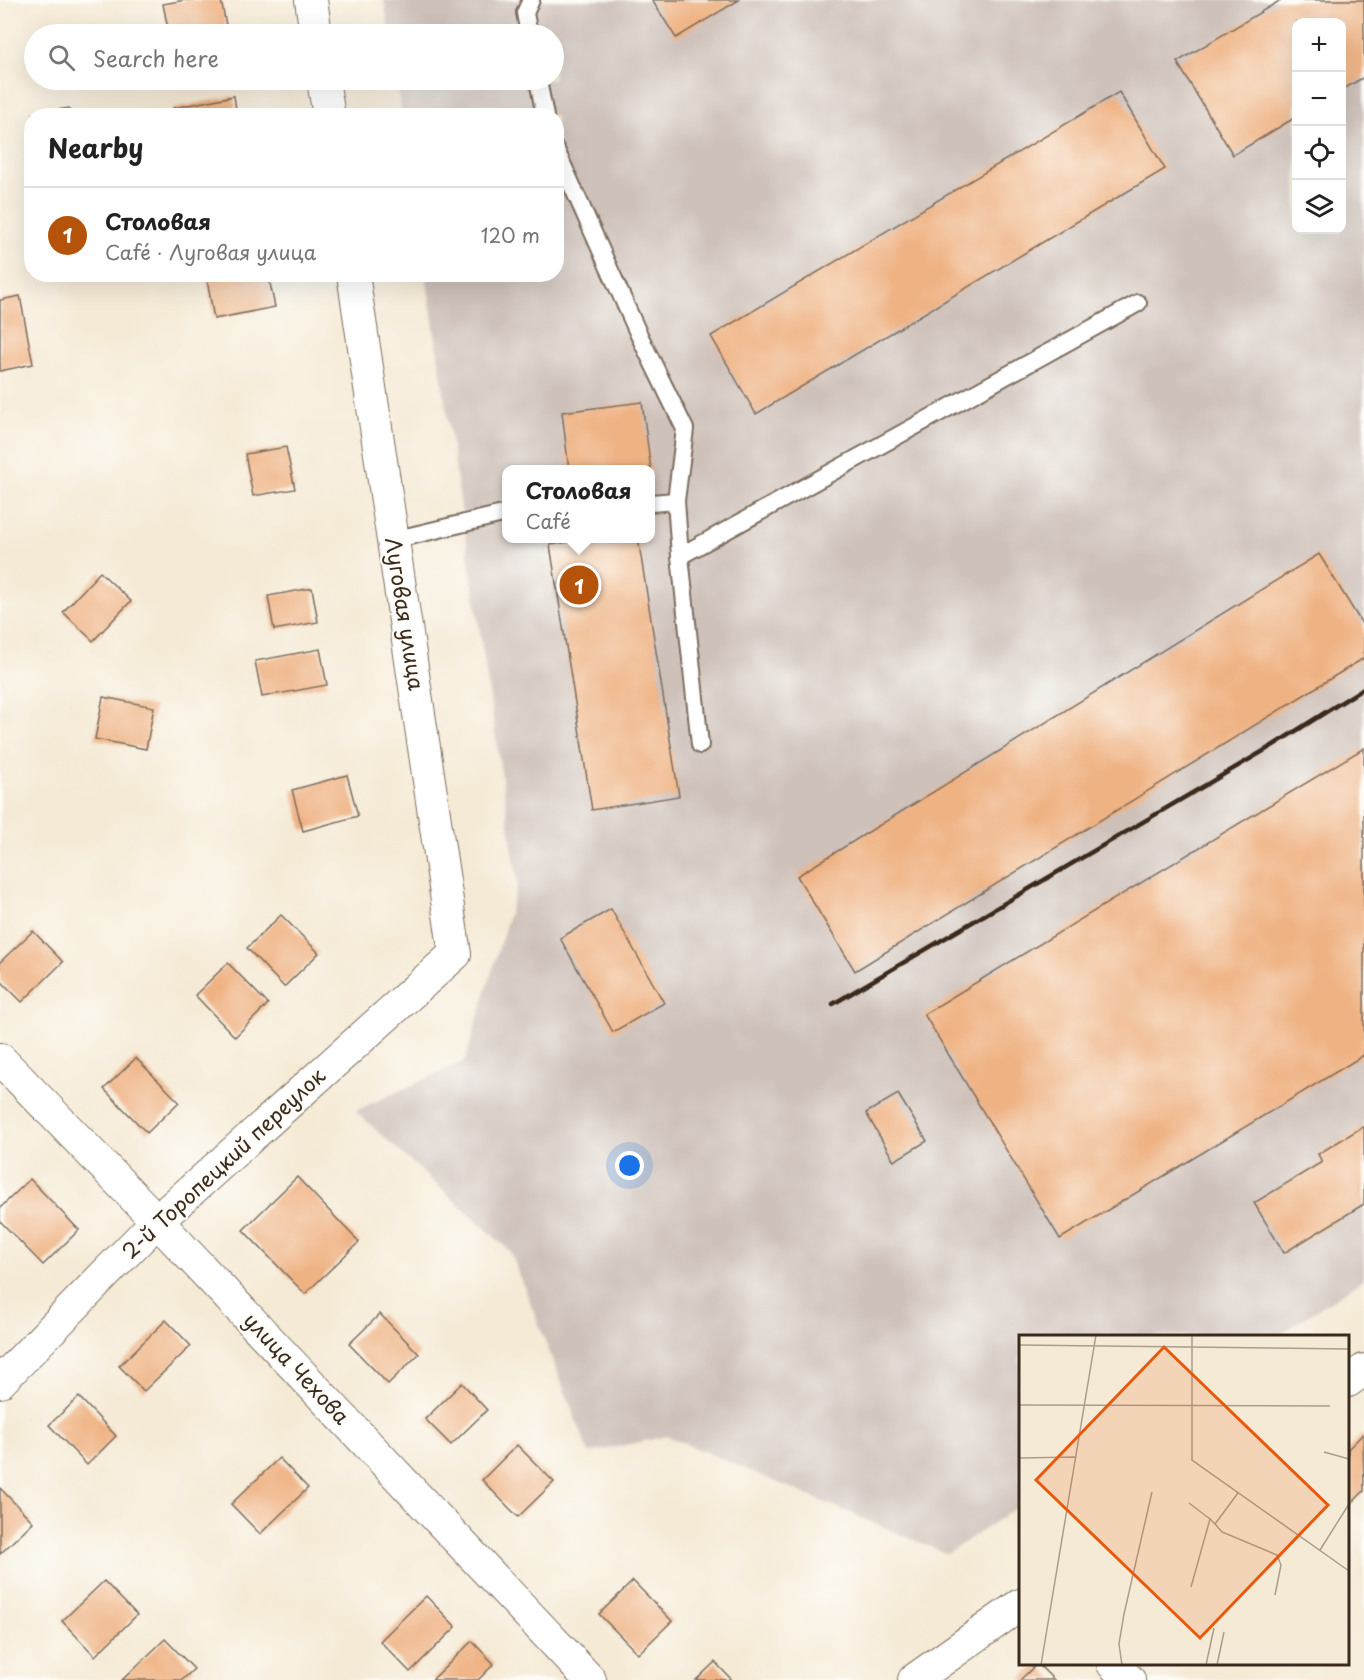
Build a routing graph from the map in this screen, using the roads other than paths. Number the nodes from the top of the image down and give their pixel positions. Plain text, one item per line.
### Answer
1 (311, 0) edge
2 (531, 0) edge
3 (315, 24) edge
4 (527, 24) edge
5 (325, 90) edge
6 (540, 90) edge
7 (328, 108) edge
8 (543, 108) edge
9 (564, 168) edge
10 (354, 282) edge
11 (1138, 303) dead end
12 (676, 501) junction
13 (655, 503) edge
14 (502, 514) edge
15 (393, 540) junction
16 (680, 556) junction
17 (700, 746) dead end
18 (455, 954) joint
19 (0, 1059) edge
20 (157, 1221) junction
21 (1364, 1370) edge
22 (1349, 1380) edge
23 (0, 1382) edge
24 (1019, 1606) edge
25 (1114, 1665) edge
26 (590, 1680) edge
27 (914, 1680) edge
28 (1129, 1680) edge

1 - 3 street
2 - 4 lane
5 - 7 street
6 - 8 lane
9 - 12 lane
10 - 15 street, Луговая улица
11 - 16 lane
12 - 13 lane
12 - 16 lane
14 - 15 lane
15 - 18 street, Луговая улица
16 - 17 lane
18 - 20 street, 2-й Торопецкий переулок
19 - 20 street, улица Чехова
20 - 23 street, 2-й Торопецкий переулок
20 - 26 street, улица Чехова
21 - 22 street
24 - 27 street
25 - 28 street

